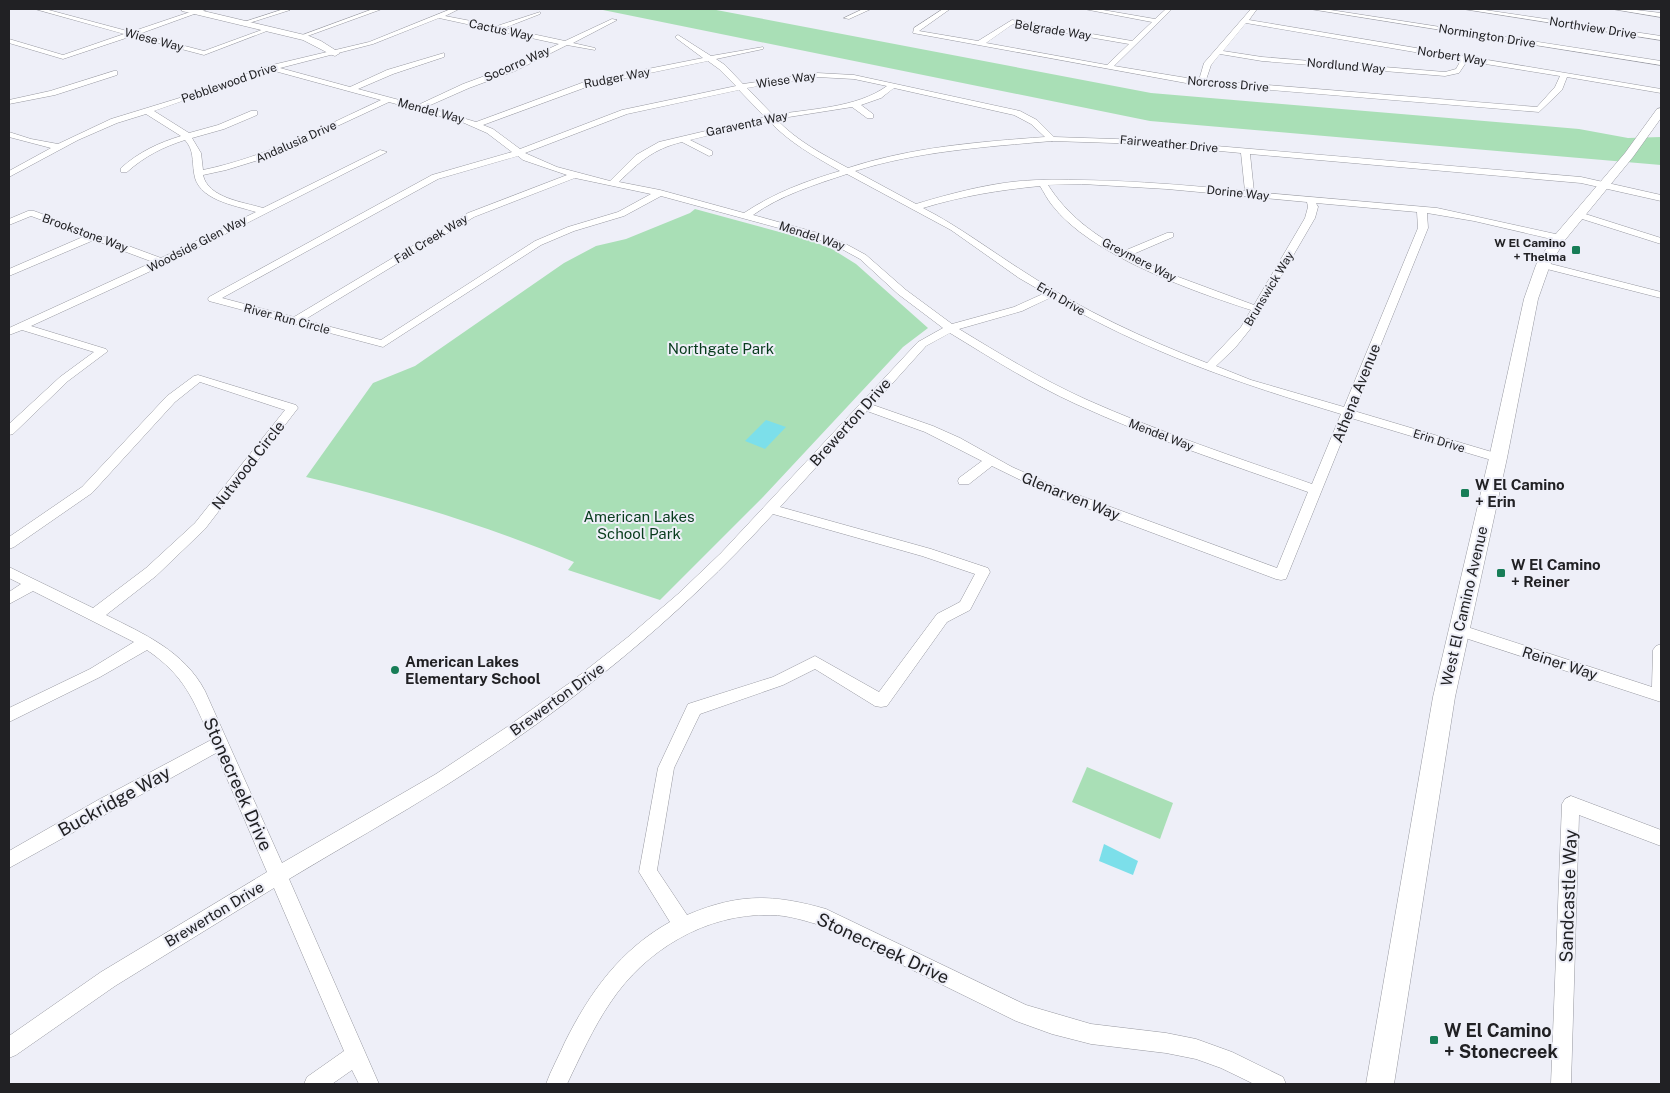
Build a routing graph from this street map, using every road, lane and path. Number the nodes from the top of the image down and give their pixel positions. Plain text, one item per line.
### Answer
1 (38, 9) edge
2 (185, 9) edge
3 (379, 9) edge
4 (456, 9) edge
5 (868, 9) edge
6 (947, 9) edge
7 (1087, 9) edge
8 (1169, 9) edge
9 (1254, 9) edge
10 (1314, 9) edge
11 (1466, 9) edge
12 (1615, 9) edge
13 (200, 10) edge
14 (287, 10) edge
15 (1642, 11) edge
16 (538, 13) dead end
17 (1661, 15) edge
18 (438, 16) junction
19 (847, 18) dead end
20 (614, 20) dead end
21 (1157, 20) junction
22 (1244, 21) junction
23 (244, 23) junction
24 (269, 29) junction
25 (496, 29) junction
26 (132, 34) junction
27 (300, 37) junction
28 (678, 37) dead end
29 (1661, 38) edge
30 (9, 41) edge
31 (1134, 43) junction
32 (564, 44) junction
33 (979, 44) junction
34 (761, 48) dead end
35 (593, 50) dead end
36 (1218, 52) junction
37 (335, 54) junction
38 (441, 54) dead end
39 (1465, 58) junction
40 (712, 59) junction
41 (1661, 63) edge
42 (271, 68) junction
43 (1108, 68) junction
44 (114, 73) dead end
45 (1564, 74) junction
46 (1202, 83) junction
47 (894, 85) junction
48 (741, 87) junction
49 (66, 88) junction
50 (351, 89) junction
51 (1661, 90) edge
52 (174, 91) dead end
53 (78, 94) dead end
54 (188, 98) junction
55 (389, 99) junction
56 (9, 102) edge
57 (854, 104) junction
58 (420, 107) junction
59 (146, 110) junction
60 (254, 113) dead end
61 (1660, 115) edge
62 (870, 116) dead end
63 (771, 118) junction
64 (478, 124) junction
65 (9, 134) edge
66 (186, 136) junction
67 (682, 138) junction
68 (1052, 139) junction
69 (60, 147) junction
70 (1245, 150) junction
71 (383, 152) dead end
72 (518, 153) junction
73 (709, 153) dead end
74 (124, 170) dead end
75 (845, 171) junction
76 (198, 173) junction
77 (9, 174) edge
78 (574, 175) junction
79 (1042, 182) junction
80 (612, 184) junction
81 (1603, 185) junction
82 (660, 193) junction
83 (1250, 194) junction
84 (1661, 198) edge
85 (1311, 200) junction
86 (915, 207) junction
87 (1422, 210) junction
88 (263, 211) junction
89 (1579, 215) junction
90 (746, 216) junction
91 (9, 222) edge
92 (1170, 235) dead end
93 (94, 236) junction
94 (1560, 238) junction
95 (1661, 241) edge
96 (1124, 254) junction
97 (162, 262) junction
98 (1543, 265) junction
99 (9, 273) edge
100 (1051, 294) junction
101 (1661, 295) edge
102 (1257, 309) junction
103 (295, 321) junction
104 (20, 326) junction
105 (950, 328) junction
106 (9, 332) edge
107 (1208, 368) junction
108 (864, 406) junction
109 (1348, 414) junction
110 (9, 431) edge
111 (1498, 458) junction
112 (991, 461) junction
113 (964, 481) dead end
114 (1316, 490) junction
115 (772, 509) junction
116 (9, 544) edge
117 (9, 572) edge
118 (1282, 575) joint
119 (33, 584) junction
120 (9, 599) edge
121 (95, 615) junction
122 (1458, 630) junction
123 (147, 642) junction
124 (1661, 650) edge
125 (1660, 696) edge
126 (9, 715) edge
127 (220, 743) junction
128 (1661, 838) edge
129 (9, 860) edge
130 (278, 875) junction
131 (683, 925) junction
132 (9, 1048) edge
133 (356, 1055) junction
134 (314, 1084) edge
135 (369, 1084) edge
136 (556, 1084) edge
137 (1276, 1084) edge
138 (1380, 1084) edge
139 (1561, 1084) edge

1 - 26 street, Wiese Way
2 - 13 main road
3 - 27 street
4 - 18 street, Pebblewood Drive
5 - 19 street
6 - 33 street, Norcross Drive
7 - 21 street
8 - 21 street
9 - 22 street
10 - 41 street, Normington Drive
11 - 29 street, Northview Drive
12 - 15 street
13 - 23 main road
13 - 26 street
14 - 23 street
15 - 17 street
16 - 25 street
18 - 25 street, Cactus Way
18 - 37 street, Pebblewood Drive
20 - 32 street, Socorro Way
21 - 31 street
22 - 36 street
22 - 39 street, Norbert Way
23 - 24 main road
24 - 26 street, Wiese Way
24 - 27 main road
25 - 32 street, Cactus Way
26 - 30 street
27 - 37 main road
28 - 40 street, Erin Drive
31 - 33 street, Belgrade Way
31 - 43 street
32 - 35 street, Cactus Way
32 - 58 street, Socorro Way
33 - 43 street, Norcross Drive
34 - 40 street, Rudger Way
36 - 39 street, Nordlund Way
36 - 46 street
37 - 42 street, Pebblewood Drive
38 - 50 street
39 - 45 street, Norbert Way
40 - 48 street, Erin Drive
40 - 64 street, Rudger Way
42 - 50 street, Mendel Way
42 - 54 street, Pebblewood Drive
43 - 46 street, Norcross Drive
44 - 49 street
45 - 46 street, Norcross Drive
45 - 51 street, Norbert Way
47 - 48 street, Wiese Way
47 - 57 street, Garaventa Way
47 - 68 street, Wiese Way
48 - 63 street, Erin Drive
48 - 72 street, Wiese Way
49 - 53 street
49 - 56 street
50 - 55 street, Mendel Way
52 - 54 street
54 - 59 street, Pebblewood Drive
55 - 58 street, Mendel Way
55 - 76 street, Andalusia Drive
57 - 62 street
57 - 63 street, Garaventa Way
58 - 64 street, Mendel Way
59 - 66 street
59 - 69 street, Pebblewood Drive
60 - 66 street
61 - 81 main road, West El Camino Avenue
63 - 67 street, Garaventa Way
63 - 75 street, Erin Drive
64 - 72 street, Mendel Way
65 - 69 street
66 - 74 street
66 - 76 street
67 - 73 street
67 - 80 street, Garaventa Way
68 - 70 street, Fairweather Drive
68 - 75 street, Fairweather Drive
69 - 77 street, Pebblewood Drive
70 - 81 street, Fairweather Drive
70 - 83 street
71 - 88 street, Woodside Glen Way
72 - 78 street, Mendel Way
72 - 103 street, River Run Circle
75 - 86 street, Erin Drive
75 - 90 street, Fairweather Drive
76 - 88 street
78 - 80 street, Mendel Way
78 - 103 street, Fall Creek Way
79 - 83 street, Dorine Way
79 - 86 street, Dorine Way
79 - 96 street, Greymere Way
80 - 82 street, Mendel Way
81 - 84 street, Fairweather Drive
81 - 89 main road, West El Camino Avenue
82 - 90 street, Mendel Way
82 - 103 street, River Run Circle
83 - 85 street, Dorine Way
85 - 87 street, Dorine Way
85 - 102 street, Brunswick Way
86 - 100 street, Erin Drive
87 - 94 street, Dorine Way
87 - 109 street, Athena Avenue
88 - 97 street, Woodside Glen Way
89 - 94 main road, West El Camino Avenue
89 - 95 street
90 - 105 street, Mendel Way
91 - 93 street, Brookstone Way
92 - 96 street
93 - 97 street, Brookstone Way
93 - 99 street
94 - 98 main road, West El Camino Avenue
96 - 102 street, Greymere Way
97 - 104 street, Woodside Glen Way
98 - 101 street
98 - 111 main road, West El Camino Avenue
100 - 105 street, Brewerton Drive
100 - 107 street, Erin Drive
102 - 107 street, Brunswick Way
104 - 106 street, Woodside Glen Way
104 - 110 street
105 - 108 street, Brewerton Drive
105 - 114 street, Mendel Way
107 - 109 street, Erin Drive
108 - 112 street, Glenarven Way
108 - 115 street, Brewerton Drive
109 - 111 street, Erin Drive
109 - 114 street, Athena Avenue
111 - 122 main road, West El Camino Avenue
112 - 113 street
112 - 118 street, Glenarven Way
114 - 118 street, Athena Avenue
115 - 130 street, Brewerton Drive
115 - 131 street
116 - 121 street, Nutwood Circle
117 - 119 street, Stonecreek Drive
119 - 120 street
119 - 121 street, Stonecreek Drive
121 - 123 street, Stonecreek Drive
122 - 125 street, Reiner Way
122 - 138 main road, West El Camino Avenue
123 - 126 street
123 - 127 street, Stonecreek Drive
124 - 125 street
127 - 129 street, Buckridge Way
127 - 130 street, Stonecreek Drive
128 - 139 street, Sandcastle Way
130 - 132 street, Brewerton Drive
130 - 133 street, Stonecreek Drive
131 - 136 street, Stonecreek Drive
131 - 137 street, Stonecreek Drive
133 - 134 street
133 - 135 street, Stonecreek Drive

